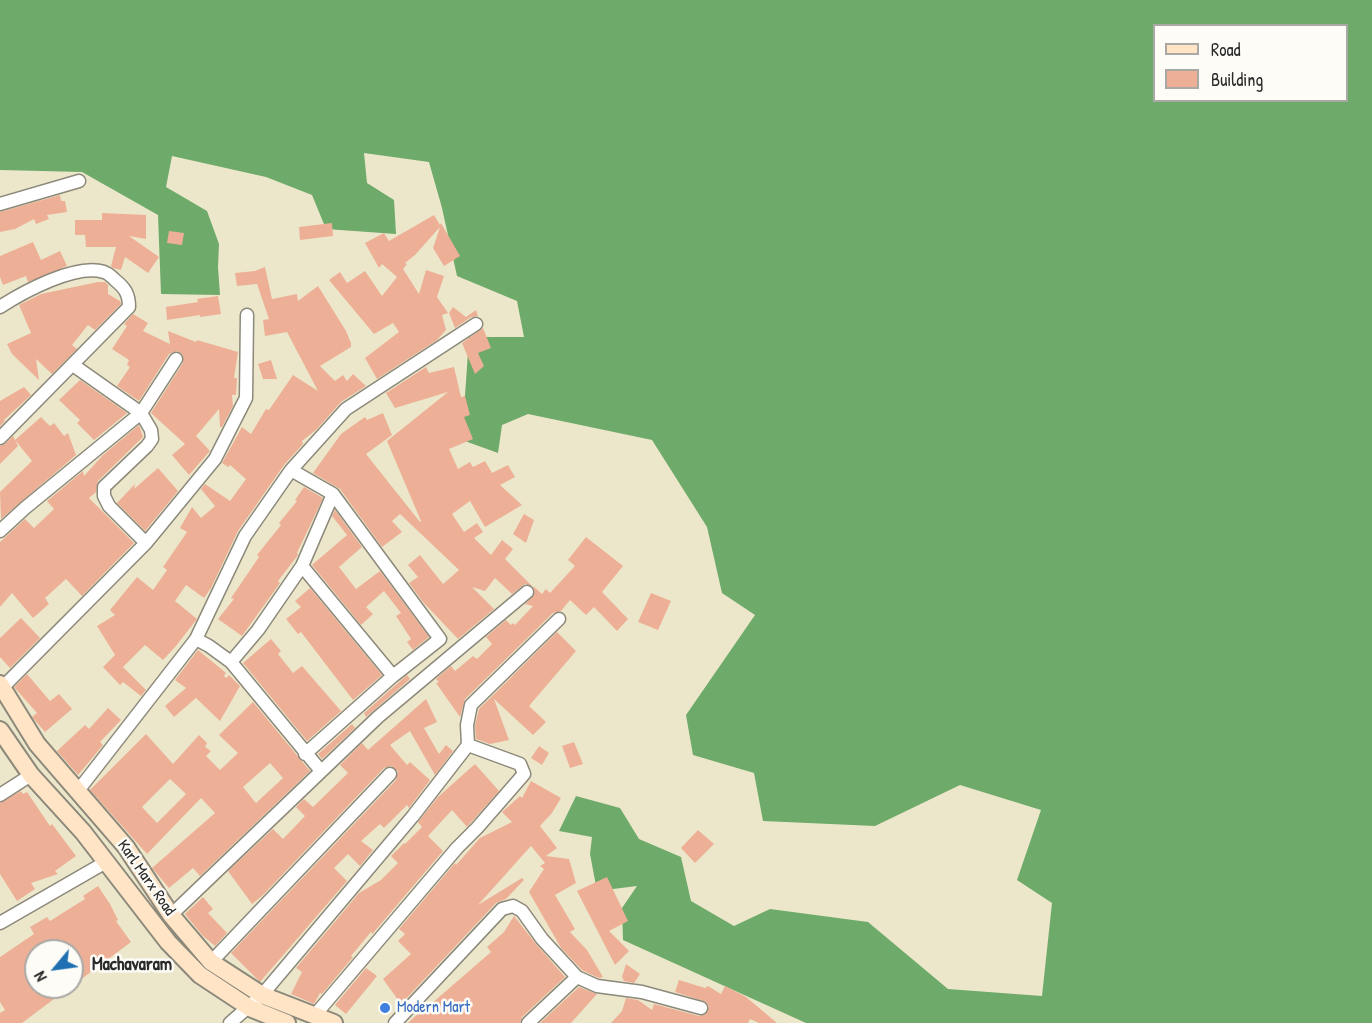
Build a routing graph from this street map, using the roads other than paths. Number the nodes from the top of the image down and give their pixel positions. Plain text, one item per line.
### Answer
1 (79, 181) dead end
2 (0, 204) edge
3 (0, 307) edge
4 (246, 315) dead end
5 (476, 324) dead end
6 (176, 359) dead end
7 (72, 365) junction
8 (141, 413) junction
9 (0, 438) edge
10 (291, 470) junction
11 (333, 494) junction
12 (0, 531) edge
13 (146, 543) junction
14 (302, 566) junction
15 (527, 592) dead end
16 (559, 619) dead end
17 (196, 639) junction
18 (231, 662) junction
19 (393, 676) junction
20 (1, 686) edge
21 (0, 730) edge
22 (468, 745) junction
23 (305, 754) junction
24 (321, 771) junction
25 (390, 774) dead end
26 (31, 775) junction
27 (77, 792) junction
28 (0, 795) edge
29 (106, 862) junction
30 (171, 915) junction
31 (0, 923) edge
32 (211, 962) junction
33 (577, 977) junction
34 (262, 995) junction
35 (250, 1008) junction
36 (701, 1008) dead end
37 (315, 1015) junction
38 (230, 1023) edge
39 (287, 1023) edge
40 (333, 1023) edge
41 (395, 1023) edge
42 (528, 1023) edge

1 - 2 street
3 - 7 street
4 - 13 street
5 - 10 street
6 - 8 street
7 - 8 street
7 - 9 street
8 - 12 street
8 - 13 street
10 - 11 street
10 - 17 street
11 - 14 street
11 - 19 street
13 - 20 street
14 - 18 street
14 - 19 street
15 - 24 street
16 - 22 street
17 - 18 street
17 - 27 street
18 - 23 street
19 - 23 street
20 - 27 main road, Karl Marx Road
21 - 26 main road, Karl Marx Road
22 - 34 street
22 - 37 street
23 - 24 street
24 - 30 street
25 - 32 street
26 - 28 street
26 - 29 main road, Karl Marx Road
27 - 30 main road, Karl Marx Road
29 - 31 street
29 - 35 main road, Karl Marx Road
30 - 32 main road, Karl Marx Road
32 - 34 main road, Karl Marx Road
33 - 36 street
33 - 41 street
33 - 42 street
34 - 35 street
34 - 37 main road, Karl Marx Road
35 - 38 street
35 - 39 main road, Karl Marx Road
37 - 40 main road, Karl Marx Road

